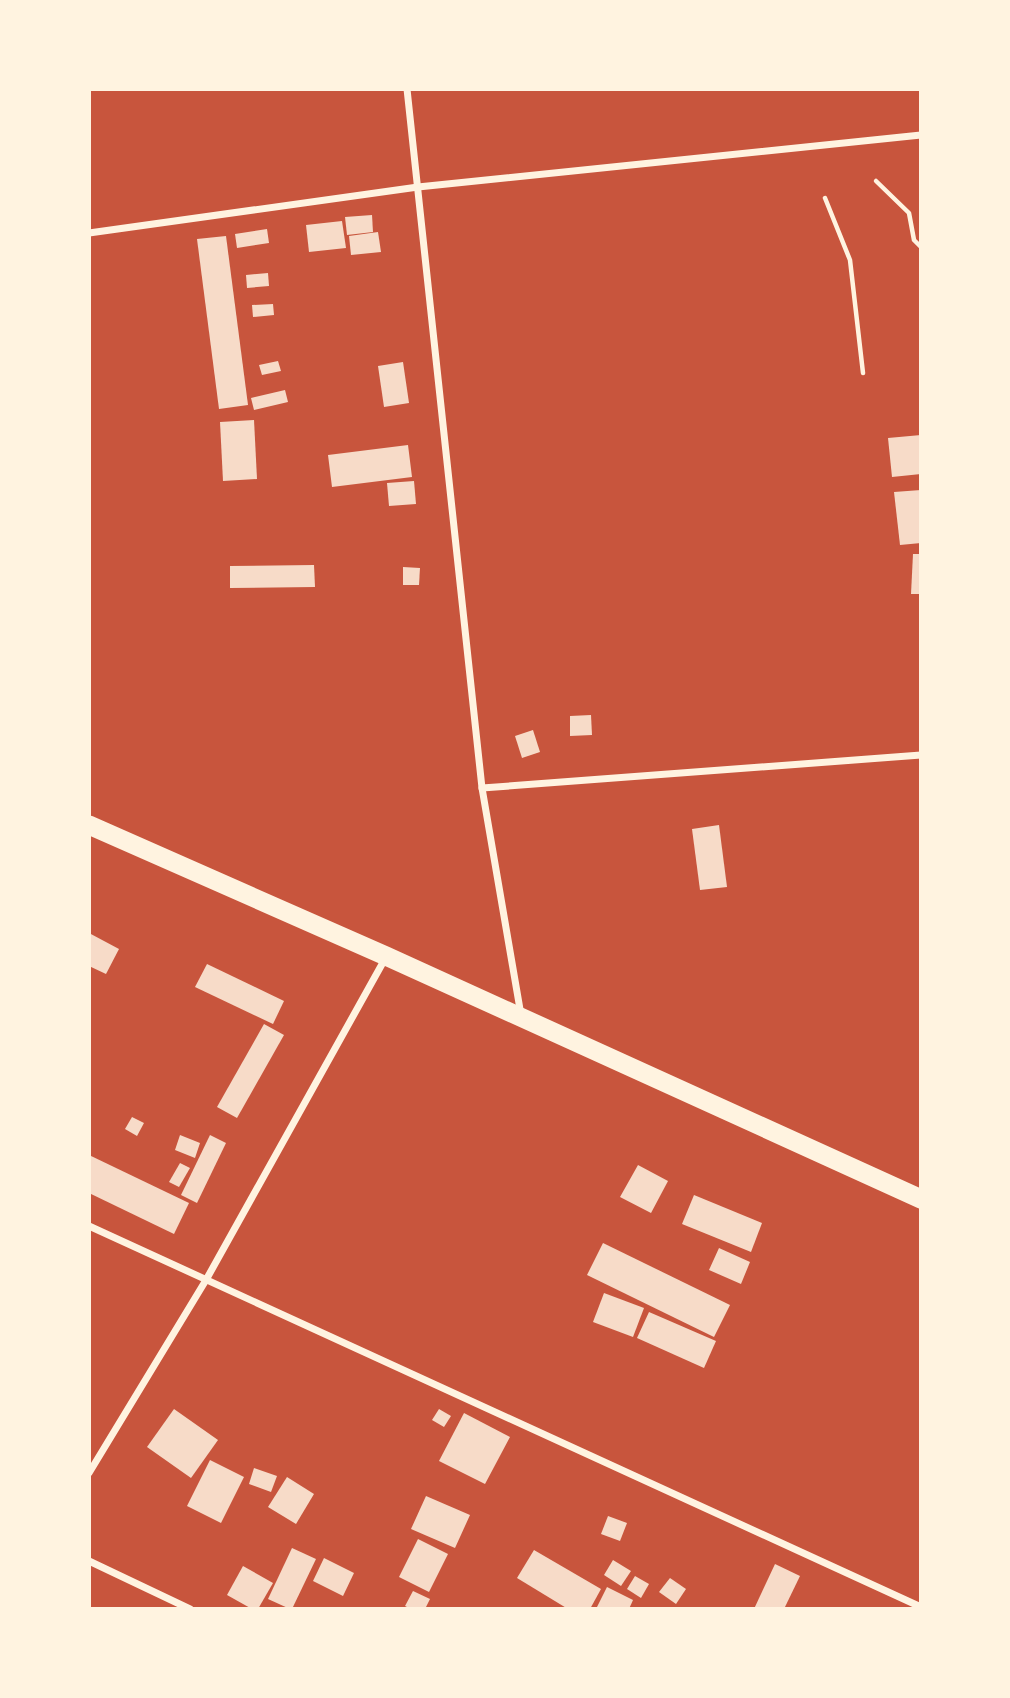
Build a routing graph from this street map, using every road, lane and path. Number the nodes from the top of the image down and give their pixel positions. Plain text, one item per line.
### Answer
1 (408, 89) edge
2 (921, 135) edge
3 (876, 181) dead end
4 (418, 187) junction
5 (825, 198) dead end
6 (89, 233) edge
7 (921, 247) edge
8 (863, 373) dead end
9 (921, 755) edge
10 (482, 788) junction
11 (89, 825) edge
12 (386, 956) junction
13 (521, 1019) junction
14 (921, 1199) edge
15 (89, 1226) edge
16 (206, 1280) junction
17 (89, 1473) edge
18 (89, 1560) edge
19 (921, 1607) edge
20 (190, 1609) edge

1 - 4 street
2 - 4 street
3 - 7 path
4 - 6 street
4 - 10 street
5 - 8 path
9 - 10 street
10 - 13 street
11 - 12 highway
12 - 13 highway
12 - 16 street
13 - 14 highway
15 - 16 street
16 - 17 street
16 - 19 street
18 - 20 street

